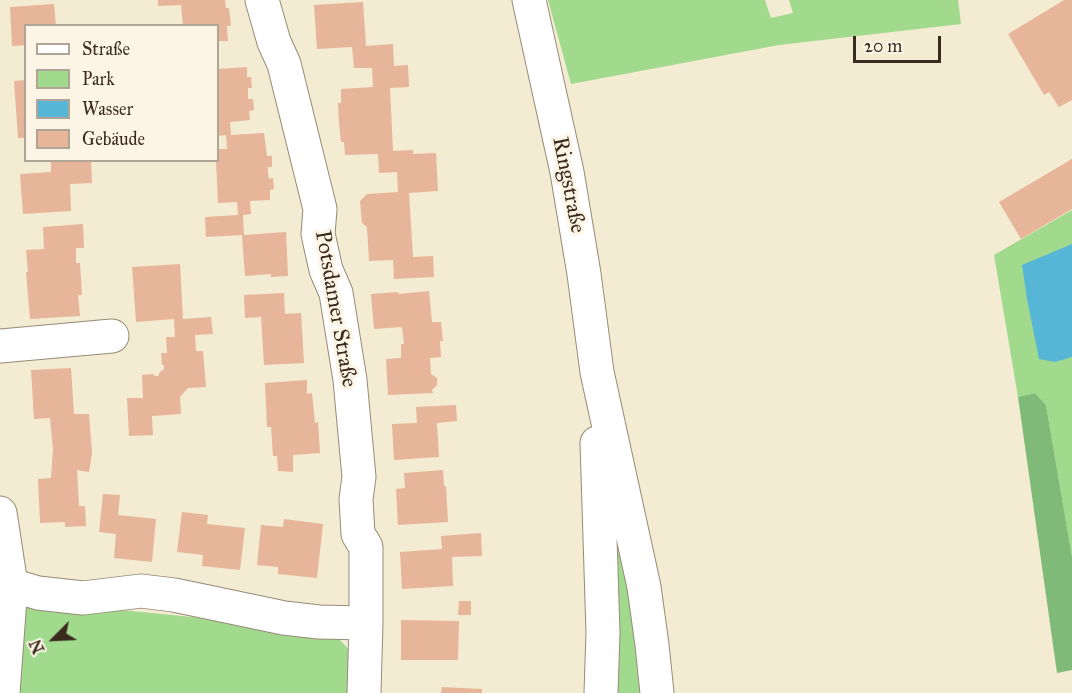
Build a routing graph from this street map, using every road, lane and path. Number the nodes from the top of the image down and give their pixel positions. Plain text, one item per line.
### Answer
1 (262, 0) edge
2 (529, 0) edge
3 (112, 336) dead end
4 (0, 346) edge
5 (597, 372) junction
6 (0, 513) edge
7 (11, 585) junction
8 (366, 623) junction
9 (3, 693) edge
10 (364, 693) edge
11 (601, 693) edge
12 (657, 693) edge

1 - 8 street, Potsdamer Straße
2 - 5 street, Ringstraße
3 - 4 street
5 - 11 street, Ringstraße
5 - 12 street, Ringstraße
6 - 7 street
7 - 8 street
7 - 9 street
8 - 10 street, Potsdamer Straße

